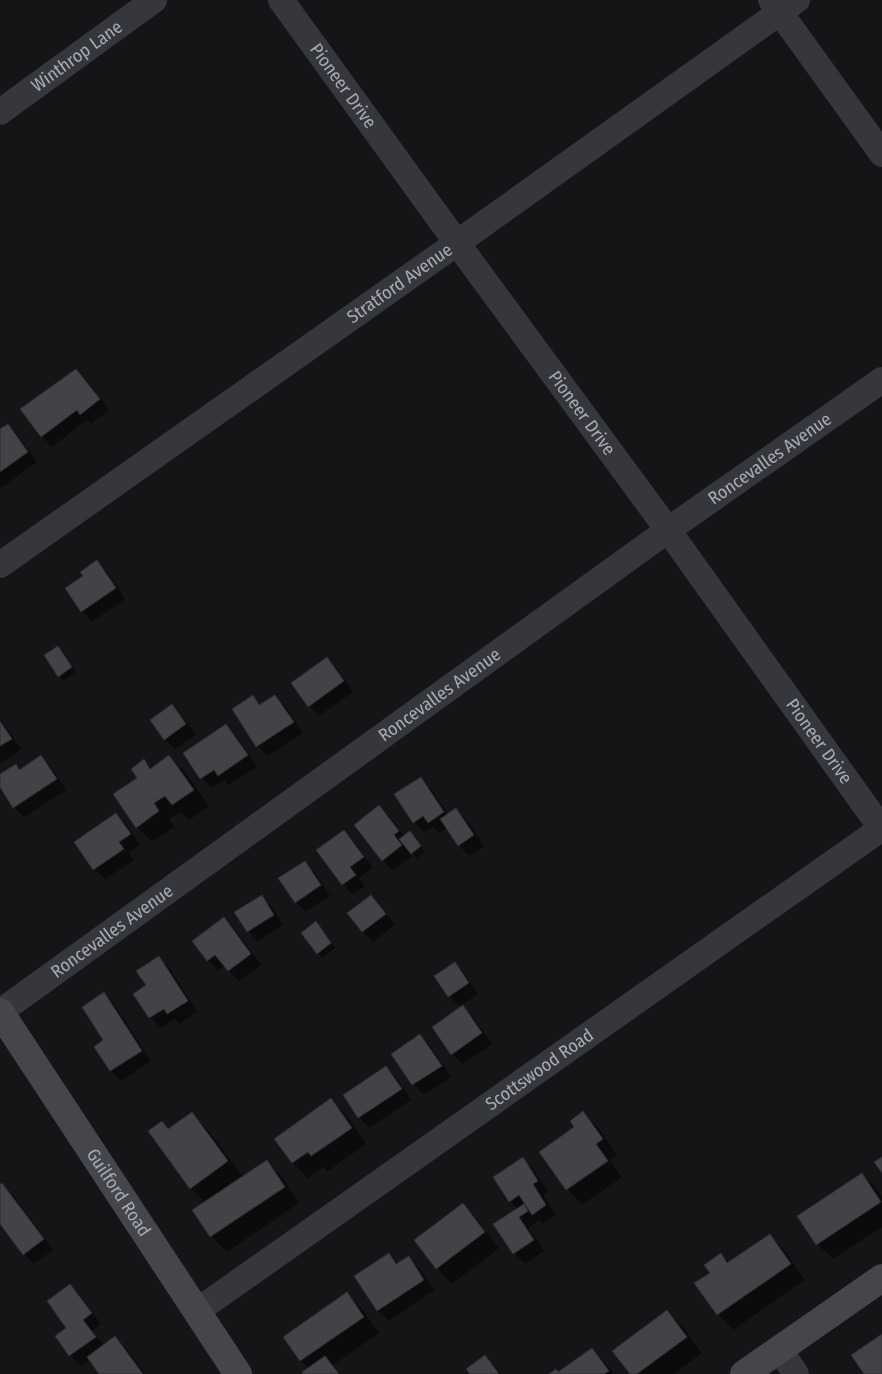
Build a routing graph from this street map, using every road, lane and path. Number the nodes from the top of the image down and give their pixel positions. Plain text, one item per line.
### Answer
1 (154, 0) edge
2 (281, 0) edge
3 (783, 4) edge
4 (0, 112) edge
5 (882, 154) edge
6 (457, 243) junction
7 (882, 380) edge
8 (668, 530) junction
9 (0, 565) edge
10 (882, 828) edge
11 (0, 1012) edge
12 (882, 1278) edge
13 (197, 1311) junction
14 (779, 1349) junction
15 (238, 1374) edge
16 (744, 1374) edge
17 (796, 1374) edge

1 - 4 street, Winthrop Lane
2 - 6 street, Pioneer Drive
3 - 5 street
3 - 6 street, Stratford Avenue
6 - 8 street, Pioneer Drive
6 - 9 street, Stratford Avenue
7 - 8 street, Roncevalles Avenue
8 - 10 street, Pioneer Drive
8 - 11 street, Roncevalles Avenue
10 - 13 street, Scottswood Road
11 - 13 street, Guilford Road
12 - 14 street
13 - 15 street, Guilford Road
14 - 16 street
14 - 17 street

